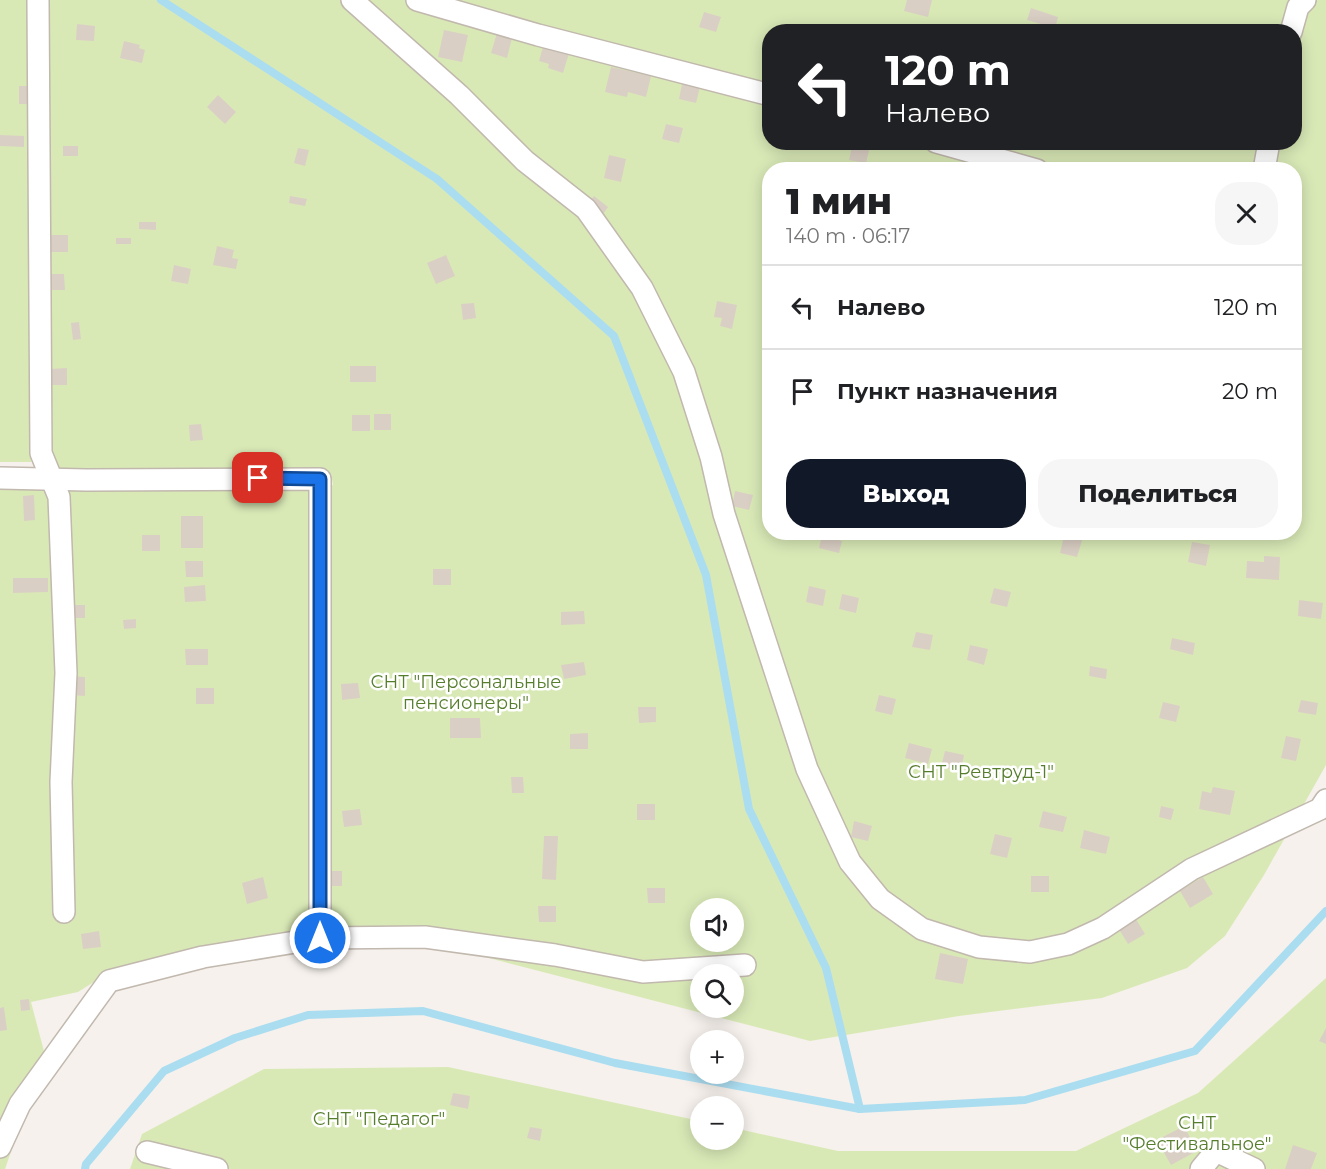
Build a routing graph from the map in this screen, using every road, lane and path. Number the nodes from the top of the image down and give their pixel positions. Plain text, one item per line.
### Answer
1 (38, 0) edge
2 (352, 0) edge
3 (417, 0) edge
4 (1305, 0) edge
5 (1293, 24) edge
6 (762, 93) edge
7 (965, 150) edge
8 (1008, 162) edge
9 (0, 478) edge
10 (50, 478) junction
11 (1326, 800) edge
12 (64, 912) dead end
13 (320, 938) junction
14 (745, 965) dead end
15 (0, 1148) edge
16 (147, 1152) dead end
17 (217, 1169) edge
18 (1201, 1169) edge
19 (1254, 1169) edge

1 - 10 street
2 - 11 street
3 - 6 street
4 - 5 street
7 - 8 street
9 - 10 street
10 - 12 street
10 - 13 street
13 - 14 street
13 - 15 street
16 - 17 street
18 - 19 street

